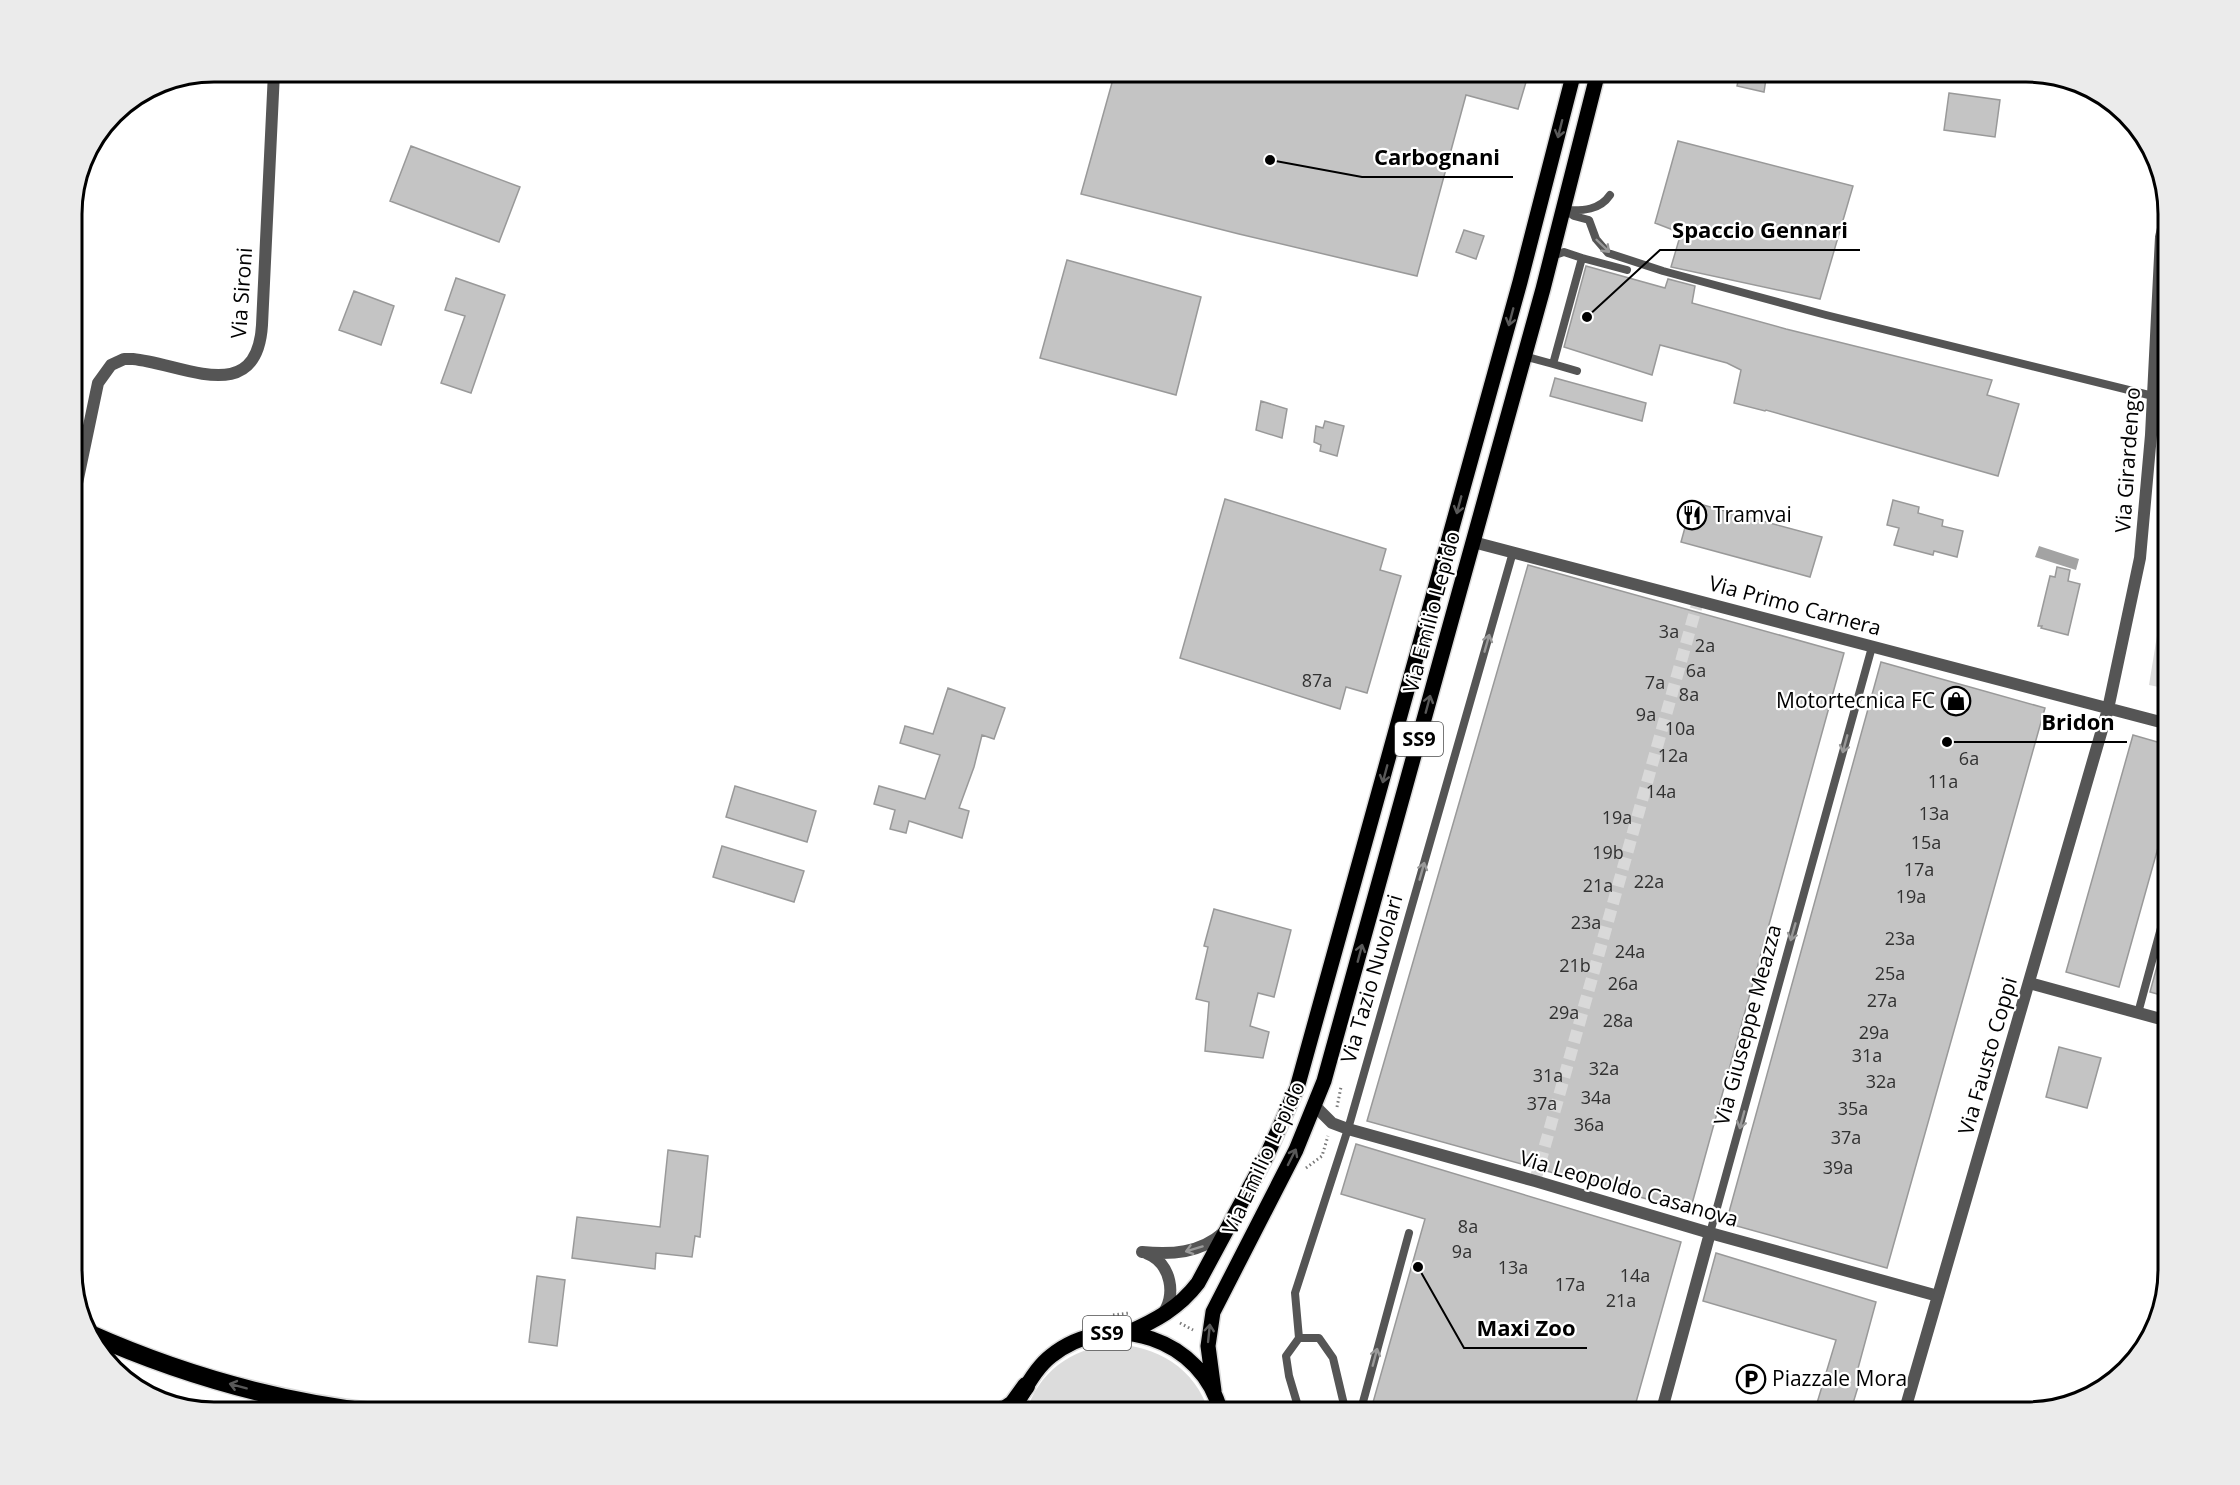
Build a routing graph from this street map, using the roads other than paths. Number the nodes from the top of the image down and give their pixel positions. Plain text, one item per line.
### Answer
1 (274, 82) edge
2 (1571, 82) edge
3 (1596, 82) edge
4 (1610, 195) dead end
5 (1564, 209) junction
6 (1552, 256) junction
7 (1582, 258) junction
8 (1627, 270) dead end
9 (2158, 308) edge
10 (1524, 356) junction
11 (1554, 364) junction
12 (1577, 371) dead end
13 (2153, 396) junction
14 (83, 452) edge
15 (1473, 542) junction
16 (1513, 552) junction
17 (1872, 647) junction
18 (2108, 709) junction
19 (2158, 722) edge
20 (2158, 939) edge
21 (2029, 983) junction
22 (2138, 1013) junction
23 (2158, 1018) edge
24 (1315, 1106) junction
25 (1348, 1129) junction
26 (1234, 1218) junction
27 (1409, 1233) dead end
28 (1710, 1233) junction
29 (1938, 1296) junction
30 (1161, 1317) junction
31 (1127, 1333) junction
32 (1299, 1338) junction
33 (102, 1339) edge
34 (1026, 1386) junction
35 (1214, 1391) junction
36 (302, 1402) edge
37 (1014, 1402) edge
38 (1019, 1402) edge
39 (1218, 1402) edge
40 (1297, 1402) edge
41 (1343, 1402) edge
42 (1363, 1402) edge
43 (1664, 1402) edge
44 (1907, 1402) edge

1 - 14 street, Via Sironi
2 -> 26 main road, Via Emilio Lepido / SS9
3 - 5 main road, Via Emilio Lepido / SS9
4 - 5 lane
5 - 6 main road, Via Emilio Lepido / SS9
5 -> 13 lane
6 - 7 lane
6 - 10 main road, Via Emilio Lepido / SS9
7 - 8 lane
7 - 11 lane
9 - 13 street, Via Girardengo
10 - 11 lane
10 - 15 main road, Via Emilio Lepido / SS9
11 - 12 lane
13 - 18 street, Via Girardengo
15 - 16 street, Via Primo Carnera
24 -> 15 main road, Via Emilio Lepido / SS9
16 - 17 street, Via Primo Carnera
25 -> 16 lane, Via Tazio Nuvolari
17 - 18 street, Via Primo Carnera
17 -> 28 lane, Via Giuseppe Meazza
18 - 19 street, Via Primo Carnera
18 - 21 street, Via Fausto Coppi
20 - 22 lane
21 - 22 street
21 - 29 street, Via Fausto Coppi
22 - 23 street
24 - 25 street, Via Leopoldo Casanova
35 -> 24 main road, Via Emilio Lepido / SS9
25 - 28 street, Via Leopoldo Casanova
25 - 32 lane, Via Tazio Nuvolari
26 - 30 main road, Via Emilio Lepido / SS9
26 -> 30 street, Via Emilio Lepido
42 -> 27 lane
28 - 29 street, Via Leopoldo Casanova
28 - 43 street, Via Giuseppe Meazza
29 - 44 street, Via Fausto Coppi
30 - 31 main road, Via Emilio Lepido / SS9
31 - 34 main road, SS9
31 - 35 main road, SS9
32 - 40 lane
32 - 41 lane
36 -> 33 highway
34 - 37 highway
34 - 38 main road, SS9
35 - 39 main road, SS9

